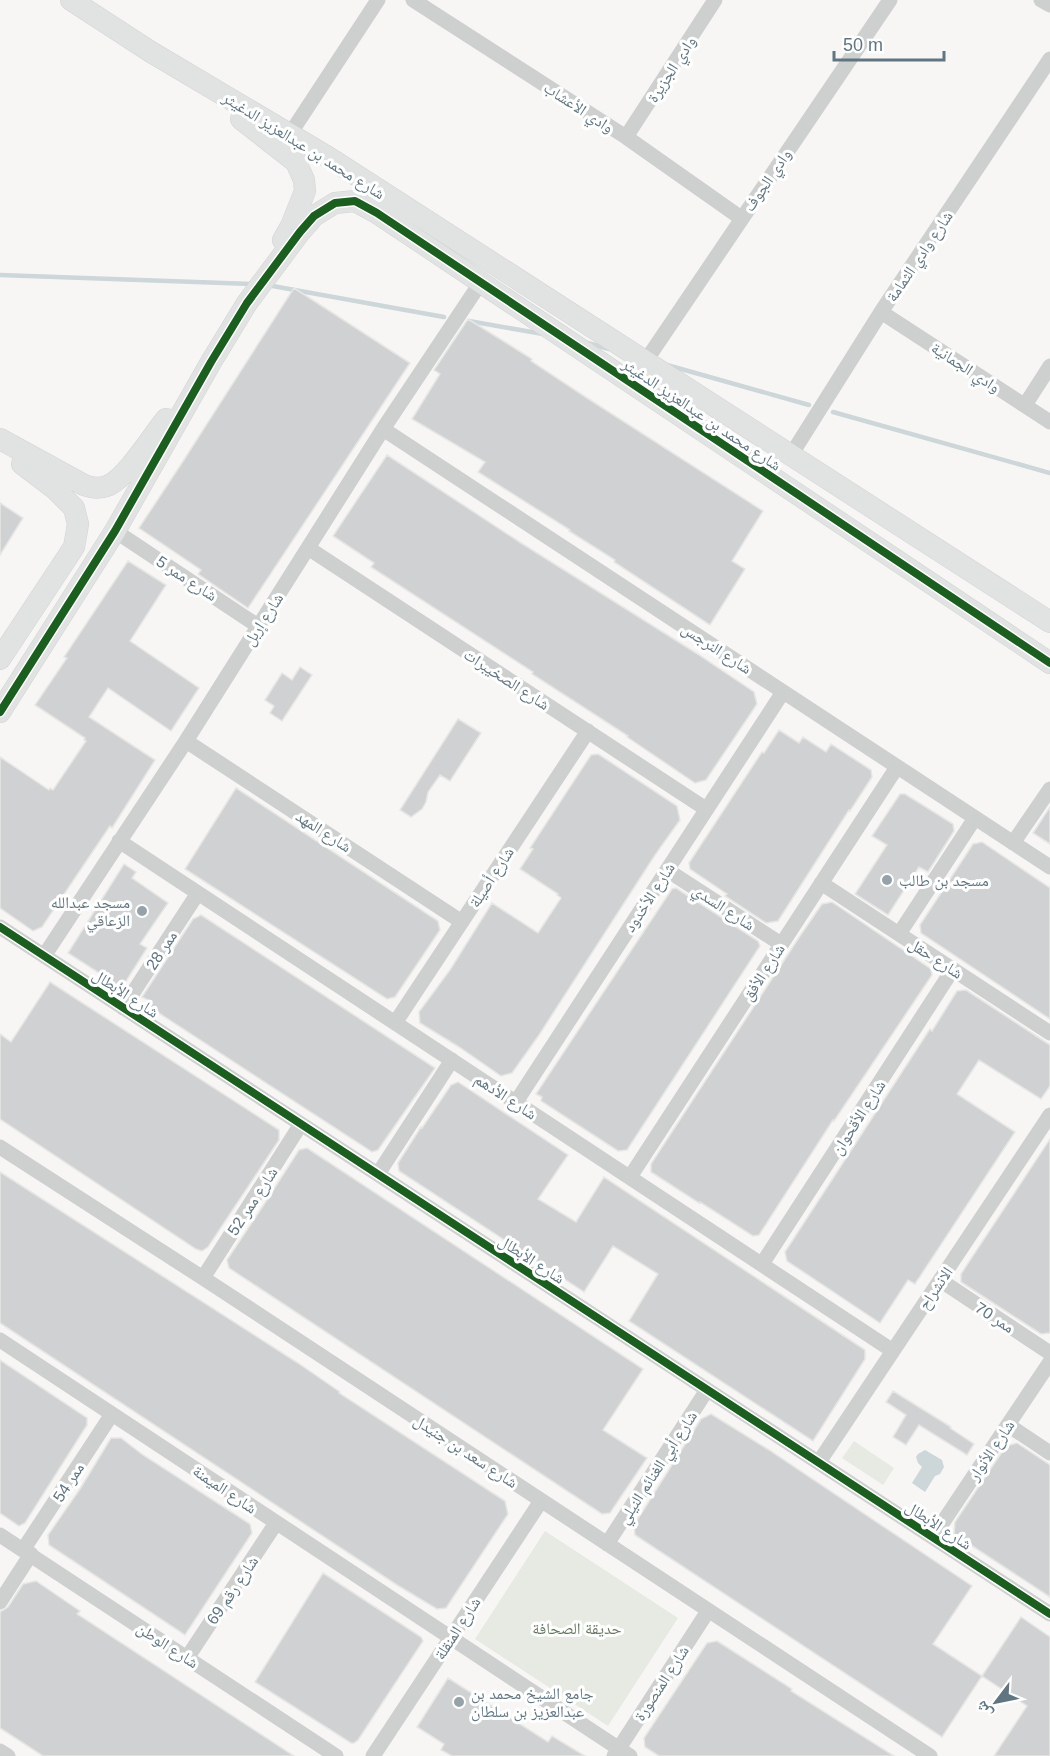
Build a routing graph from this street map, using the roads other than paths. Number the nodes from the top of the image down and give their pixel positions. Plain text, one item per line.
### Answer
1 (71, 0) edge
2 (378, 0) edge
3 (413, 0) edge
4 (890, 0) edge
5 (1041, 0) edge
6 (709, 2) edge
7 (1050, 5) edge
8 (152, 52) junction
9 (1050, 59) edge
10 (290, 134) junction
11 (626, 137) junction
12 (741, 218) junction
13 (481, 282) junction
14 (247, 303) junction
15 (881, 312) junction
16 (211, 362) junction
17 (645, 362) junction
18 (1050, 366) edge
19 (1025, 405) junction
20 (1050, 422) edge
21 (384, 429) junction
22 (0, 439) edge
23 (0, 447) edge
24 (791, 455) junction
25 (115, 531) junction
26 (309, 548) junction
27 (949, 557) junction
28 (932, 583) junction
29 (1050, 622) edge
30 (258, 626) junction
31 (0, 659) edge
32 (1050, 663) edge
33 (783, 692) junction
34 (0, 712) edge
35 (588, 731) junction
36 (186, 741) junction
37 (897, 767) junction
38 (1050, 789) edge
39 (706, 809) junction
40 (975, 818) junction
41 (119, 841) junction
42 (1013, 843) junction
43 (1050, 867) edge
44 (667, 870) junction
45 (821, 883) junction
46 (198, 893) junction
47 (462, 921) junction
48 (0, 927) edge
49 (899, 934) junction
50 (781, 944) junction
51 (44, 956) junction
52 (953, 969) junction
53 (123, 1008) junction
54 (395, 1023) junction
55 (1050, 1033) edge
56 (452, 1060) junction
57 (516, 1102) junction
58 (1050, 1115) edge
59 (302, 1124) junction
60 (0, 1147) edge
61 (378, 1174) junction
62 (630, 1177) junction
63 (762, 1264) junction
64 (203, 1278) junction
65 (940, 1280) junction
66 (0, 1340) edge
67 (893, 1351) junction
68 (1050, 1353) edge
69 (1050, 1362) edge
70 (707, 1390) junction
71 (112, 1414) junction
72 (1008, 1425) junction
73 (1050, 1453) edge
74 (819, 1462) junction
75 (541, 1501) junction
76 (276, 1523) junction
77 (0, 1535) edge
78 (933, 1537) junction
79 (607, 1544) junction
80 (27, 1552) junction
81 (0, 1602) edge
82 (708, 1611) junction
83 (1050, 1614) edge
84 (451, 1638) junction
85 (187, 1658) junction
86 (0, 1751) edge
87 (621, 1754) edge
88 (8, 1756) edge
89 (336, 1756) edge
90 (373, 1756) edge
91 (930, 1756) edge

1 - 8 street, شارع محمد بن عبدالعزيز الدغيثر
2 - 10 street
3 - 11 street, وادي الأعشاب
4 - 12 street, وادي الجوف
5 - 7 street
6 - 11 street, وادي الجزيرة
8 - 10 street, شارع محمد بن عبدالعزيز الدغيثر
8 - 14 street
9 - 15 street, شارع وادي الثمامة
10 - 17 street, شارع محمد بن عبدالعزيز الدغيثر
11 - 12 street, وادي الأعشاب
12 - 17 street, وادي الجوف
13 - 14 street, شارع محمد بن عبدالعزيز الدغيثر
13 - 21 street, شارع إربل
13 - 28 street, شارع محمد بن عبدالعزيز الدغيثر
14 - 16 street
15 - 19 street, وادي الجمانية
15 - 24 street, شارع وادي الثمامة
16 - 22 street
16 - 25 street
17 - 24 street, شارع محمد بن عبدالعزيز الدغيثر
18 - 19 street
19 - 20 street, وادي الجمانية
21 - 26 street, شارع إربل
21 - 33 street, شارع النرجس
23 - 31 street
24 - 27 street, شارع محمد بن عبدالعزيز الدغيثر
25 - 30 street, شارع ممر 5
25 - 34 street
26 - 30 street, شارع إربل
26 - 35 street, شارع الصخيبرات
27 - 28 street
27 - 29 street, شارع محمد بن عبدالعزيز الدغيثر
28 - 32 street, شارع محمد بن عبدالعزيز الدغيثر
30 - 36 street, شارع إربل
33 - 37 street, شارع النرجس
33 - 39 street, شارع الأخدود
35 - 39 street, شارع الصخيبرات
35 - 47 street, شارع أصيلة
36 - 41 street, شارع إربل
36 - 47 street, شارع المهد
37 - 40 street, شارع النرجس
37 - 45 street, شارع الأفق
38 - 42 street
39 - 44 street, شارع الأخدود
40 - 42 street, شارع النرجس
40 - 49 street
41 - 46 street, شارع الأدهم
41 - 51 street, شارع إربل
42 - 43 street, شارع النرجس
44 - 50 street, شارع السدي
44 - 57 street, شارع الأخدود
45 - 49 street, شارع حقل
45 - 50 street, شارع الأفق
46 - 53 street, ممر 28
46 - 54 street, شارع الأدهم
47 - 54 street, شارع أصيلة
48 - 51 street, شارع الأبطال
49 - 52 street, شارع حقل
50 - 62 street, شارع الأفق
51 - 53 street, شارع الأبطال
52 - 55 street, شارع حقل
52 - 63 street, شارع الأقحوان
53 - 59 street, شارع الأبطال
54 - 56 street, شارع الأدهم
56 - 57 street, شارع الأدهم
56 - 61 street
57 - 62 street, شارع الأدهم
58 - 65 street, الانشراح
59 - 61 street, شارع الأبطال
59 - 64 street, شارع ممر 52
60 - 64 street, شارع سعد بن جنيدل
61 - 70 street, شارع الأبطال
62 - 63 street, شارع الأدهم
63 - 67 street, شارع الأدهم
64 - 75 street, شارع سعد بن جنيدل
65 - 67 street, الانشراح
65 - 68 street, ممر 70
66 - 71 street, شارع الميمنة
67 - 74 street, الانشراح
69 - 72 street, شارع الأنوار
70 - 74 street, شارع الأبطال
70 - 79 street, شارع أبي الغنائم النيلي
71 - 76 street, شارع الميمنة
71 - 80 street, ممر 54
72 - 73 street
72 - 78 street, شارع الأنوار
74 - 78 street, شارع الأبطال
75 - 79 street, شارع سعد بن جنيدل
75 - 84 street, شارع المنقلة
76 - 84 street, شارع الميمنة
76 - 85 street, شارع رقم 69
77 - 80 street, شارع الوطن
78 - 83 street, شارع الأبطال
79 - 82 street, شارع سعد بن جنيدل
80 - 81 street, ممر 54
80 - 85 street, شارع الوطن
82 - 87 street, شارع المنصورة
82 - 91 street, شارع سعد بن جنيدل
84 - 87 street, شارع الميمنة
84 - 90 street, شارع المنقلة
85 - 89 street, شارع الوطن
86 - 88 street

